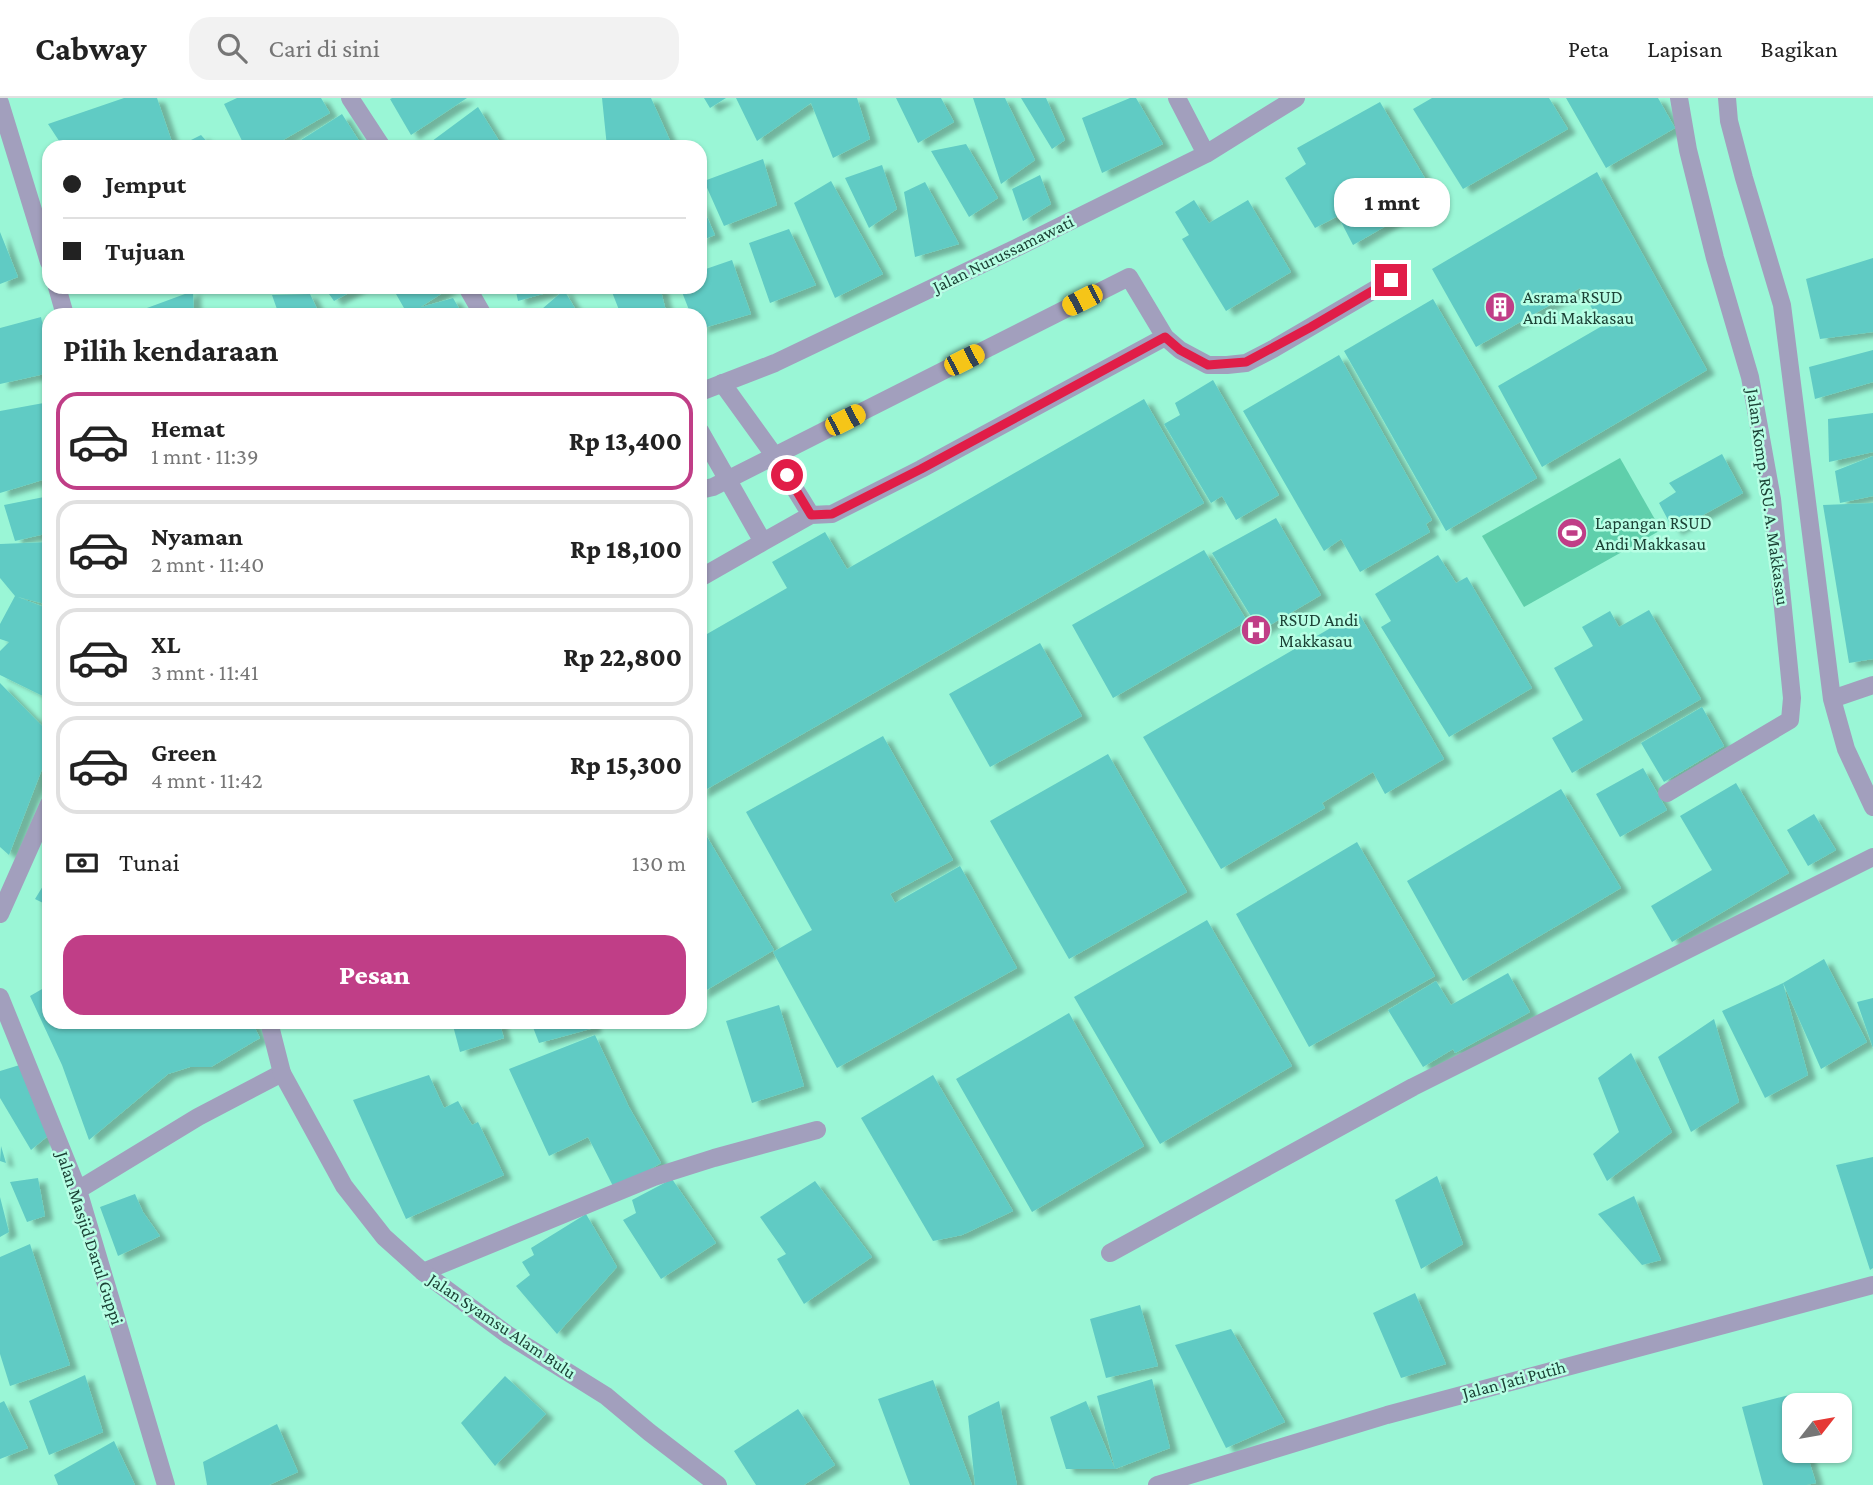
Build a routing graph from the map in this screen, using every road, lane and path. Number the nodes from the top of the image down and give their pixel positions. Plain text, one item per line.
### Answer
1 (351, 98) edge
2 (1177, 98) edge
3 (1296, 98) edge
4 (1679, 98) edge
5 (1727, 98) edge
6 (0, 103) edge
7 (378, 140) edge
8 (1206, 154) junction
9 (42, 239) edge
10 (1391, 280) dead end
11 (1165, 337) junction
12 (722, 383) junction
13 (707, 389) edge
14 (707, 444) edge
15 (774, 455) junction
16 (726, 479) junction
17 (707, 488) edge
18 (811, 515) junction
19 (763, 542) junction
20 (707, 574) edge
21 (1873, 685) edge
22 (1832, 699) junction
23 (1667, 793) dead end
24 (1873, 807) edge
25 (42, 820) edge
26 (1873, 857) edge
27 (0, 914) edge
28 (0, 996) edge
29 (271, 1029) edge
30 (282, 1073) junction
31 (817, 1130) dead end
32 (78, 1190) junction
33 (1110, 1253) dead end
34 (423, 1272) junction
35 (1873, 1285) edge
36 (166, 1485) edge
37 (718, 1485) edge
38 (1157, 1485) edge

1 - 7 street
2 - 8 street
3 - 8 street, Jalan Nurussamawati
4 - 23 street, Jalan Komp. RSU. A. Makkasau
5 - 22 street
6 - 9 street
8 - 12 street, Jalan Nurussamawati
10 - 11 street
11 - 15 street
11 - 18 street
12 - 13 street, Jalan Nurussamawati
12 - 15 street
14 - 16 street
15 - 16 street
15 - 18 street
16 - 17 street
16 - 19 street
18 - 19 street
19 - 20 street
21 - 22 street
22 - 24 street
25 - 27 street
26 - 33 street
28 - 32 street, Jalan Masjid Darul Guppi
29 - 30 street, Jalan Syamsu Alam Bulu
30 - 32 street
30 - 34 street, Jalan Syamsu Alam Bulu
31 - 34 street
32 - 36 street, Jalan Masjid Darul Guppi
34 - 37 street, Jalan Syamsu Alam Bulu
35 - 38 street, Jalan Jati Putih

